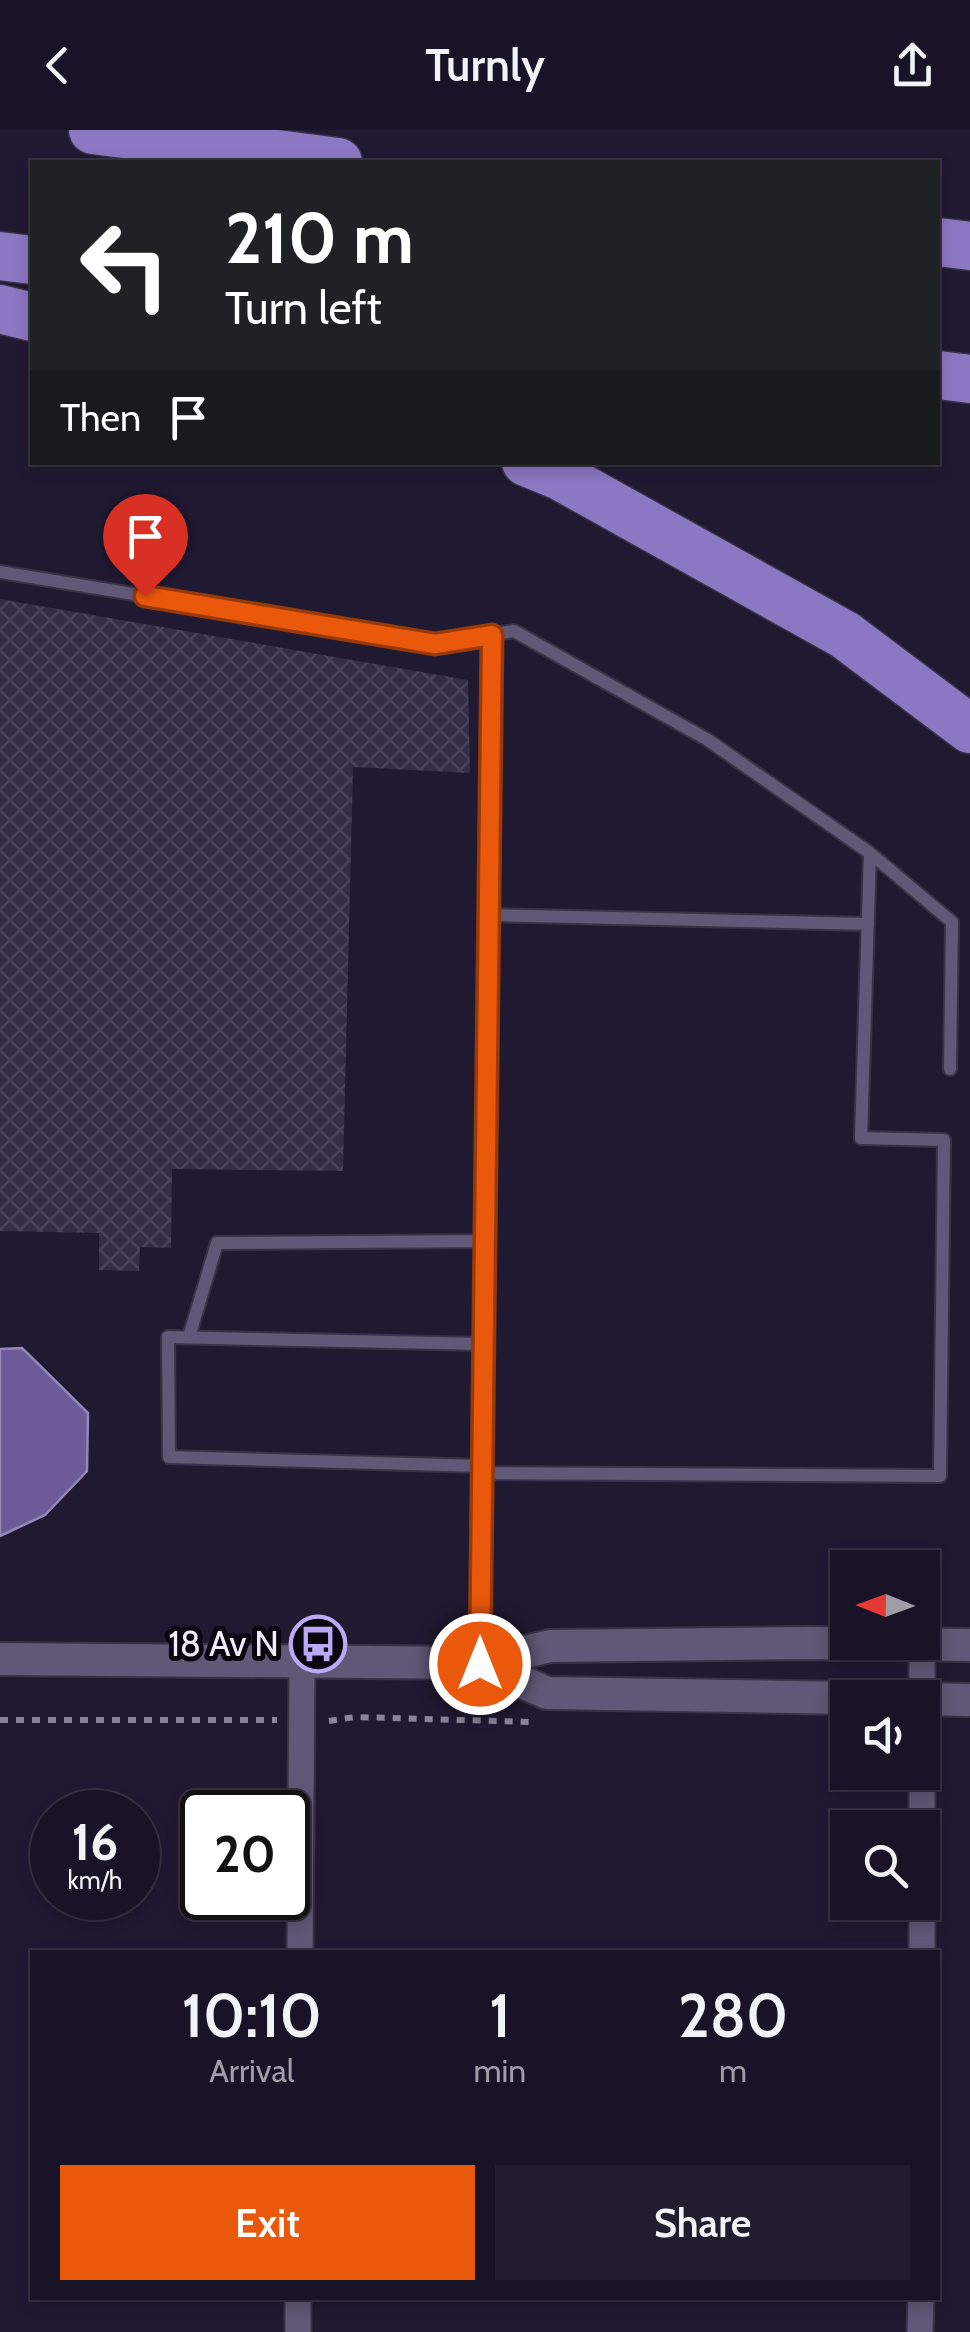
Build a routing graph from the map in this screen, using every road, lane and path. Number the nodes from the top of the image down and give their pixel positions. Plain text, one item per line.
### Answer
1 (94, 130) edge
2 (323, 160) edge
3 (940, 242) edge
4 (970, 246) edge
5 (0, 256) edge
6 (30, 260) edge
7 (0, 310) edge
8 (30, 317) edge
9 (940, 375) edge
10 (970, 379) edge
11 (533, 465) edge
12 (0, 572) edge
13 (492, 635) junction
14 (970, 729) edge
15 (870, 853) junction
16 (488, 915) junction
17 (868, 924) junction
18 (950, 1069) dead end
19 (484, 1241) junction
20 (189, 1337) junction
21 (482, 1344) junction
22 (480, 1469) junction
23 (830, 1644) edge
24 (940, 1644) edge
25 (970, 1645) edge
26 (0, 1658) edge
27 (302, 1664) junction
28 (480, 1664) junction
29 (830, 1698) edge
30 (940, 1699) edge
31 (970, 1700) edge
32 (0, 1720) edge
33 (302, 1721) junction
34 (541, 1722) dead end
35 (922, 1920) edge
36 (300, 1950) edge
37 (922, 1950) edge
38 (298, 2300) edge
39 (920, 2300) edge
40 (298, 2332) edge
41 (920, 2332) edge

1 - 2 highway
3 - 4 highway
5 - 6 highway
7 - 8 highway
9 - 10 highway
11 - 14 highway
12 - 13 lane
13 - 15 lane
13 - 16 lane
15 - 17 lane
15 - 18 lane
16 - 17 lane
16 - 19 lane
17 - 22 lane
19 - 20 lane
19 - 21 lane
20 - 21 lane
20 - 22 lane
21 - 22 lane
22 - 28 lane
23 - 28 street
24 - 25 street
26 - 27 street
27 - 28 street
27 - 33 street
28 - 29 street
30 - 31 street
32 - 33 path
33 - 34 path
33 - 36 street
35 - 37 street
38 - 40 street
39 - 41 street

